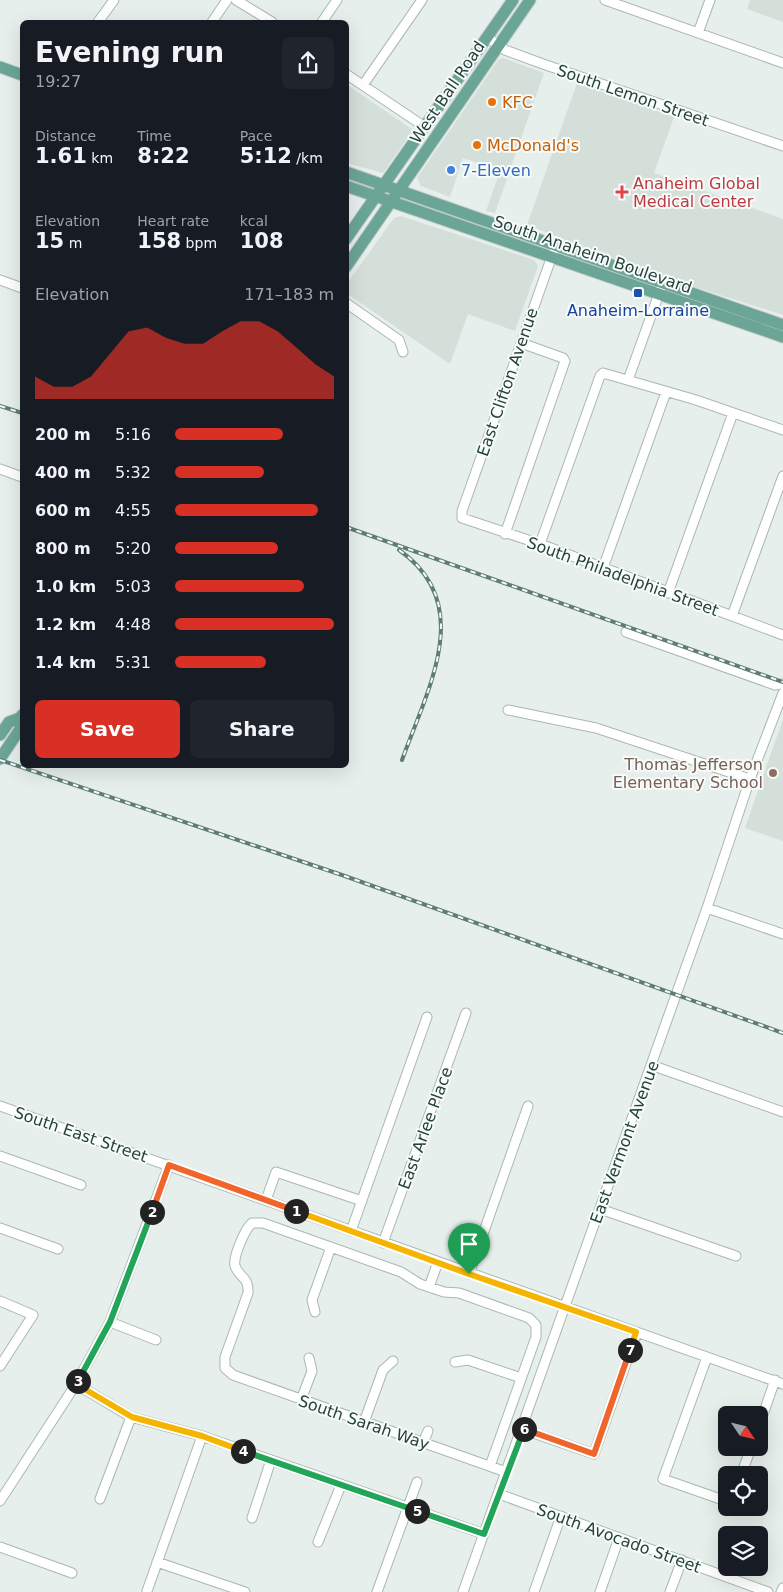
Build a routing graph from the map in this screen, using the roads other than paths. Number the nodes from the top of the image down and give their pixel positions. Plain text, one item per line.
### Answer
1 (114, 0) edge
2 (227, 0) edge
3 (236, 0) edge
4 (337, 0) edge
5 (422, 0) edge
6 (513, 0) edge
7 (530, 0) edge
8 (605, 0) edge
9 (710, 0) edge
10 (99, 20) edge
11 (213, 20) edge
12 (269, 20) edge
13 (323, 20) edge
14 (698, 33) junction
15 (487, 37) junction
16 (498, 45) junction
17 (783, 63) edge
18 (0, 67) edge
19 (20, 74) edge
20 (349, 76) edge
21 (363, 85) junction
22 (425, 127) junction
23 (783, 146) edge
24 (349, 173) edge
25 (385, 184) junction
26 (349, 187) edge
27 (400, 190) junction
28 (377, 196) junction
29 (392, 202) junction
30 (349, 235) edge
31 (553, 250) junction
32 (349, 263) edge
33 (642, 275) junction
34 (614, 277) junction
35 (0, 280) edge
36 (20, 287) edge
37 (661, 288) junction
38 (349, 305) edge
39 (783, 325) edge
40 (783, 337) edge
41 (521, 342) junction
42 (403, 352) dead end
43 (628, 380) junction
44 (666, 392) junction
45 (733, 413) junction
46 (783, 430) edge
47 (0, 469) edge
48 (20, 476) edge
49 (783, 476) edge
50 (462, 518) joint
51 (505, 534) junction
52 (540, 544) junction
53 (603, 568) junction
54 (668, 593) junction
55 (732, 616) junction
56 (626, 632) dead end
57 (783, 634) edge
58 (783, 684) edge
59 (783, 692) edge
60 (508, 710) dead end
61 (20, 716) edge
62 (20, 730) edge
63 (0, 735) edge
64 (0, 759) edge
65 (750, 779) junction
66 (707, 908) junction
67 (783, 933) edge
68 (466, 1012) dead end
69 (427, 1017) dead end
70 (651, 1065) junction
71 (0, 1106) edge
72 (528, 1106) dead end
73 (783, 1112) edge
74 (0, 1156) edge
75 (169, 1165) junction
76 (81, 1185) dead end
77 (266, 1200) junction
78 (362, 1201) junction
79 (600, 1209) junction
80 (0, 1228) edge
81 (351, 1231) junction
82 (384, 1243) junction
83 (331, 1247) junction
84 (58, 1249) dead end
85 (736, 1256) dead end
86 (438, 1262) junction
87 (469, 1274) junction
88 (429, 1287) junction
89 (0, 1300) edge
90 (565, 1307) junction
91 (315, 1312) dead end
92 (110, 1322) junction
93 (636, 1332) junction
94 (156, 1340) dead end
95 (707, 1357) junction
96 (309, 1358) dead end
97 (393, 1361) dead end
98 (455, 1362) dead end
99 (0, 1366) edge
100 (521, 1378) junction
101 (779, 1382) edge
102 (76, 1384) junction
103 (302, 1400) junction
104 (768, 1406) edge
105 (132, 1417) junction
106 (364, 1422) junction
107 (522, 1429) junction
108 (428, 1431) dead end
109 (202, 1436) junction
110 (423, 1443) junction
111 (271, 1460) junction
112 (490, 1466) junction
113 (506, 1472) junction
114 (417, 1482) dead end
115 (340, 1485) junction
116 (499, 1494) junction
117 (718, 1498) edge
118 (100, 1499) dead end
119 (0, 1501) edge
120 (408, 1508) junction
121 (561, 1516) junction
122 (252, 1518) dead end
123 (484, 1534) junction
124 (619, 1538) junction
125 (318, 1542) dead end
126 (0, 1547) edge
127 (682, 1560) junction
128 (158, 1562) junction
129 (72, 1573) dead end
130 (783, 1588) edge
131 (147, 1591) dead end
132 (245, 1592) edge
133 (376, 1592) edge
134 (464, 1592) edge
135 (534, 1592) edge
136 (600, 1592) edge
137 (670, 1592) edge
138 (768, 1592) edge
139 (781, 1592) edge

1 - 10 street
2 - 11 street
3 - 12 street
4 - 13 street
5 - 21 street
6 - 15 main road, West Ball Road
7 - 16 main road, West Ball Road
8 - 14 street
9 - 14 street
14 - 17 street
15 - 16 street, South Lemon Street
15 - 22 main road, West Ball Road
16 - 23 street, South Lemon Street
16 - 27 main road, West Ball Road
18 - 19 main road
20 - 21 street
21 - 22 street
22 - 25 main road, West Ball Road
24 - 25 main road, South Anaheim Boulevard
25 - 27 main road, South Anaheim Boulevard
25 - 28 main road, West Ball Road
26 - 28 main road, South Anaheim Boulevard
27 - 29 main road, West Ball Road
27 - 31 main road, South Anaheim Boulevard
28 - 29 main road, South Anaheim Boulevard
28 - 30 main road, West Ball Road
29 - 31 main road, South Anaheim Boulevard
29 - 32 main road, West Ball Road
31 - 33 main road, South Anaheim Boulevard
31 - 34 main road, South Anaheim Boulevard
31 - 41 street, East Clifton Avenue
33 - 34 main road
33 - 37 main road, South Anaheim Boulevard
34 - 37 main road, South Anaheim Boulevard
35 - 36 street
37 - 39 main road, South Anaheim Boulevard
37 - 40 main road, South Anaheim Boulevard
37 - 43 street
38 - 42 street
41 - 50 street, East Clifton Avenue
41 - 51 street
43 - 44 street
43 - 52 street
44 - 45 street
44 - 53 street
45 - 46 street
45 - 54 street
47 - 48 street
49 - 55 street
50 - 51 street, South Philadelphia Street
51 - 52 street, South Philadelphia Street
52 - 53 street, South Philadelphia Street
53 - 54 street, South Philadelphia Street
54 - 55 street, South Philadelphia Street
55 - 57 street, South Philadelphia Street
56 - 58 street
59 - 65 street, East Vermont Avenue
60 - 65 street
61 - 63 main road
62 - 64 main road
65 - 66 street, East Vermont Avenue
66 - 67 street
66 - 70 street, East Vermont Avenue
68 - 82 street, East Arlee Place
69 - 78 street
70 - 73 street
70 - 79 street, East Vermont Avenue
71 - 75 street, South East Street
72 - 87 street
74 - 76 street
75 - 77 street, South East Street
75 - 92 street
77 - 78 street
77 - 81 street, South East Street
78 - 81 street
79 - 85 street
79 - 90 street, East Vermont Avenue
80 - 84 street
81 - 82 street, South East Street
82 - 86 street, South East Street
83 - 88 street
83 - 91 street
83 - 103 street, South Sarah Way
86 - 87 street, South East Street
86 - 88 street
87 - 90 street, South East Street
88 - 100 street
89 - 99 street
90 - 93 street, South East Street
90 - 107 street, East Vermont Avenue
92 - 94 street
92 - 102 street
93 - 95 street, South East Street
93 - 107 street
95 - 101 street, South East Street
95 - 117 street
96 - 103 street
97 - 106 street
98 - 100 street
100 - 112 street
101 - 104 street
102 - 105 street
102 - 119 street
103 - 106 street, South Sarah Way
105 - 109 street
105 - 118 street
106 - 110 street, South Sarah Way
107 - 113 street, East Vermont Avenue
108 - 110 street
109 - 111 street
109 - 128 street
110 - 112 street, South Sarah Way
111 - 115 street
111 - 122 street
112 - 113 street, South Sarah Way
113 - 116 street, East Vermont Avenue
114 - 120 street
115 - 120 street
115 - 125 street
116 - 121 street, South Avocado Street
116 - 123 street, East Vermont Avenue
120 - 123 street
120 - 133 street
121 - 124 street, South Avocado Street
121 - 135 street
123 - 134 street, East Vermont Avenue
124 - 127 street, South Avocado Street
124 - 136 street
126 - 129 street
127 - 137 street
127 - 138 street, South Avocado Street
128 - 131 street
128 - 132 street
130 - 139 street

